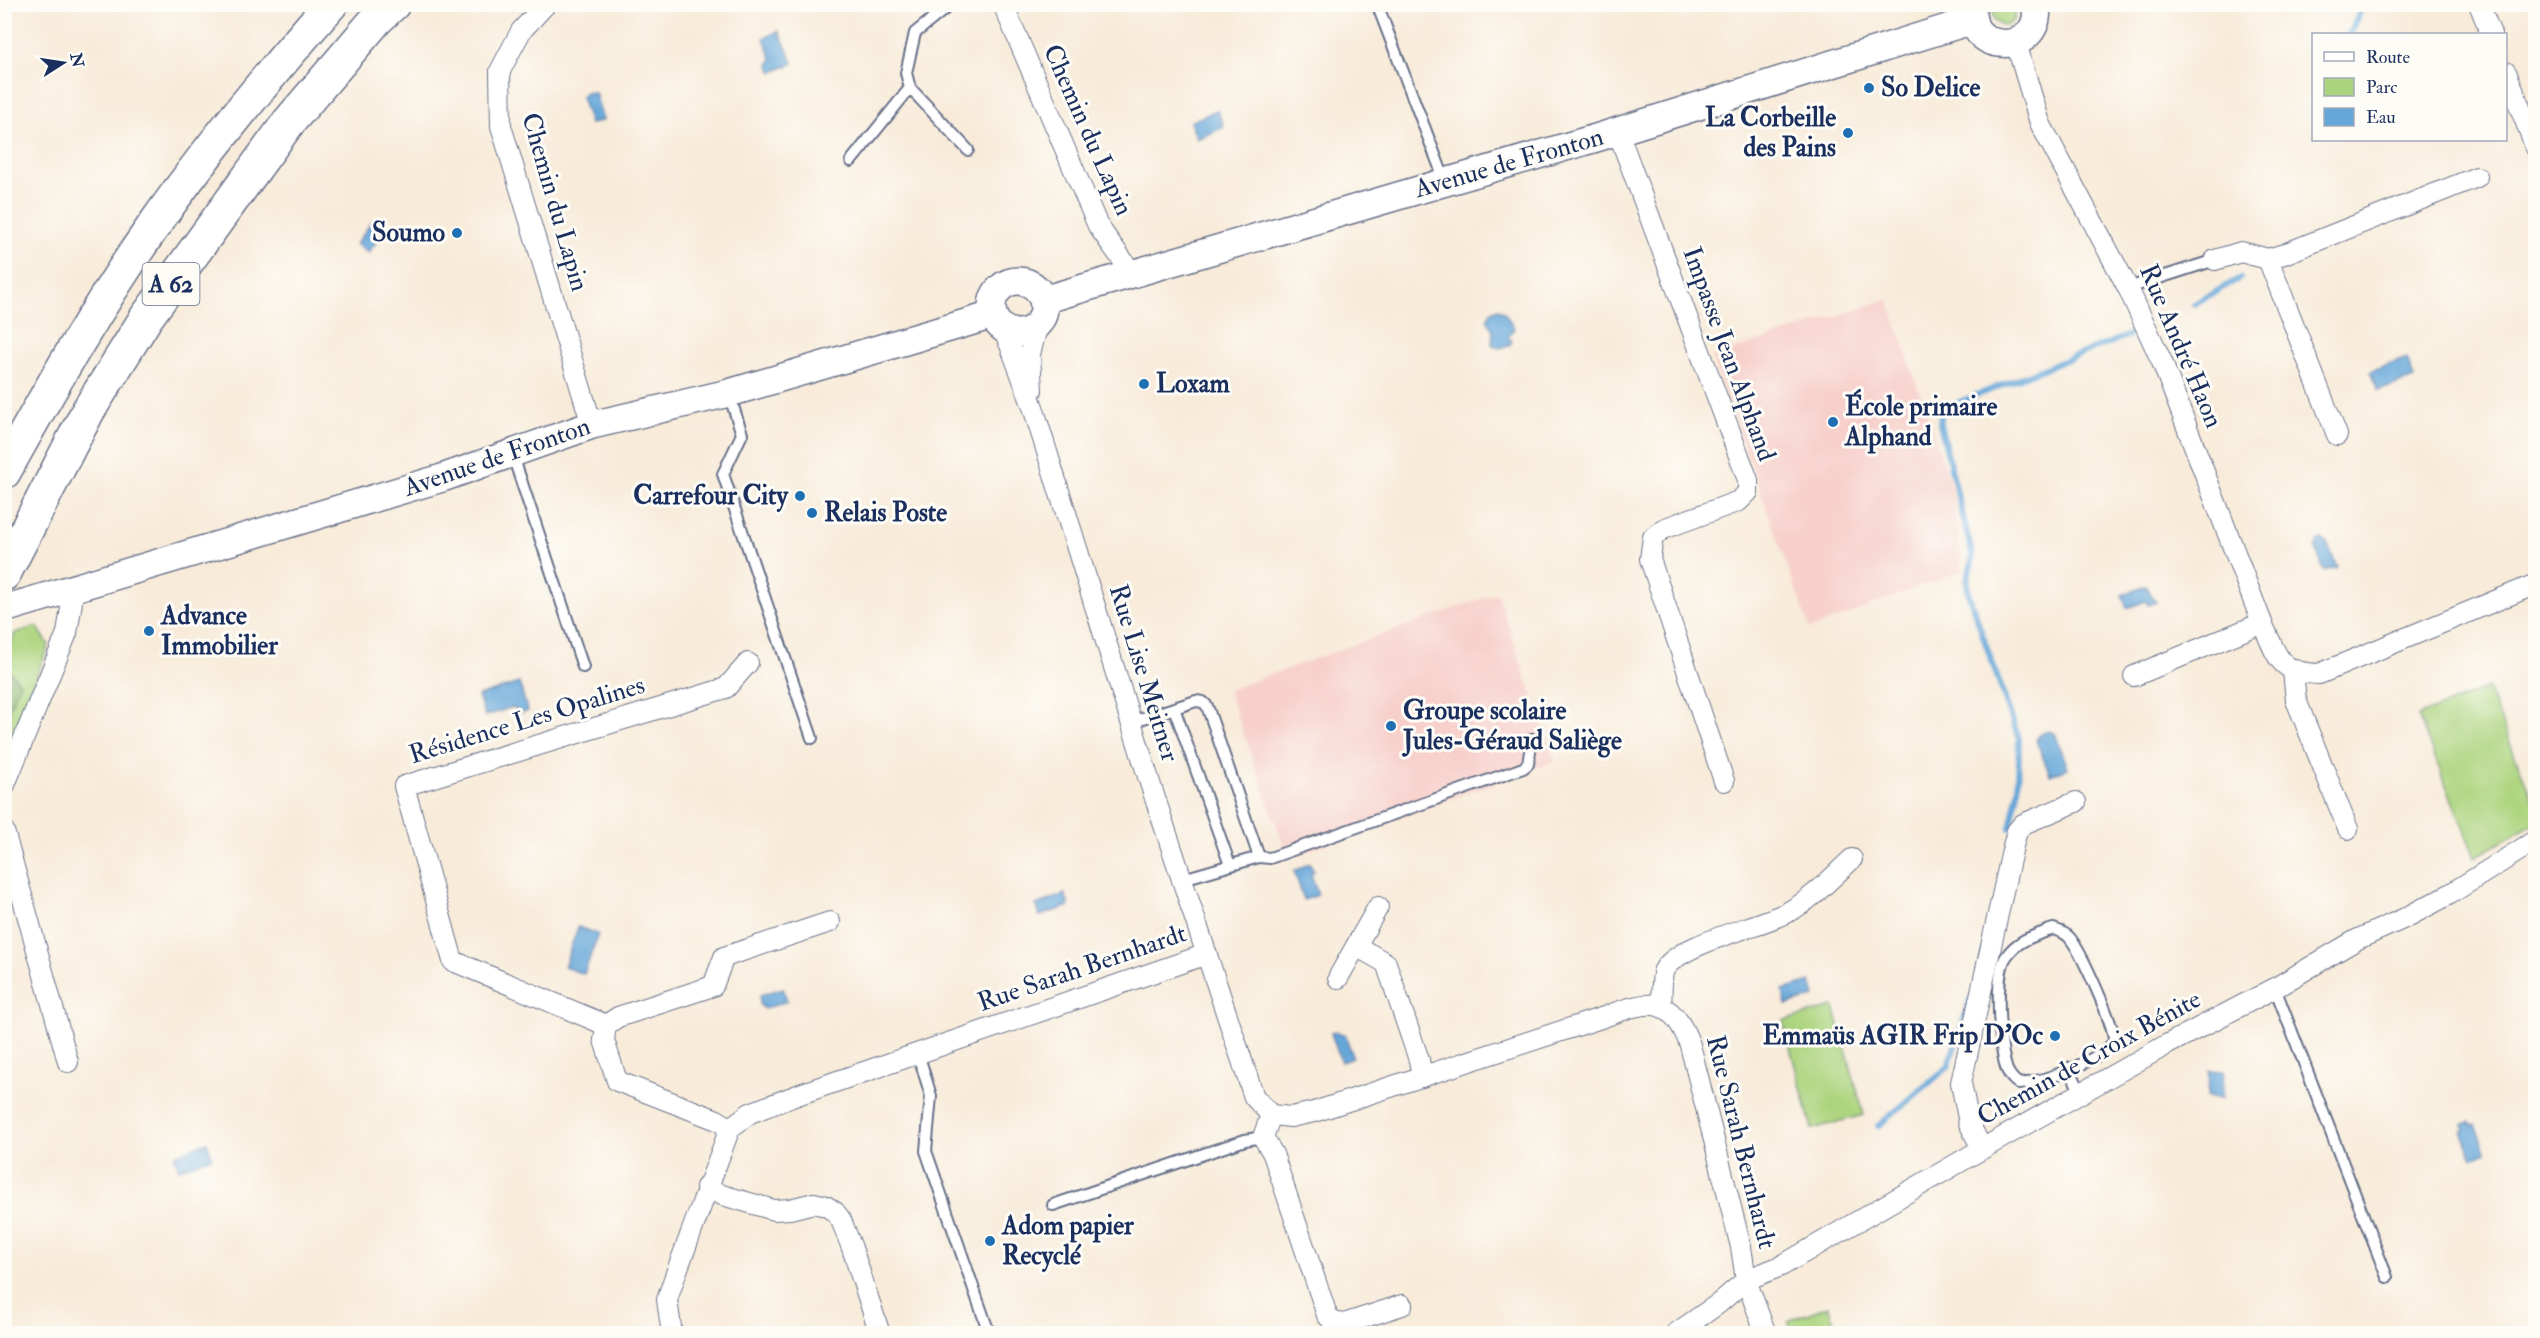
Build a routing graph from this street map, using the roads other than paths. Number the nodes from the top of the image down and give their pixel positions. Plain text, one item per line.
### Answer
1 (331, 4) edge
2 (546, 4) edge
3 (951, 4) edge
4 (1003, 4) edge
5 (1377, 4) edge
6 (2036, 4) edge
7 (2479, 4) edge
8 (386, 10) edge
9 (1973, 12) edge
10 (2491, 33) edge
11 (2016, 43) junction
12 (2507, 77) edge
13 (910, 87) junction
14 (1618, 132) junction
15 (2535, 148) edge
16 (1554, 149) junction
17 (968, 150) dead end
18 (1497, 155) dead end
19 (851, 161) dead end
20 (1442, 173) junction
21 (2477, 177) dead end
22 (1302, 212) dead end
23 (2268, 259) junction
24 (2215, 260) joint
25 (1129, 268) junction
26 (2128, 288) junction
27 (1049, 306) junction
28 (997, 322) junction
29 (729, 393) junction
30 (1033, 407) junction
31 (592, 424) junction
32 (2337, 435) dead end
33 (512, 453) junction
34 (4, 472) edge
35 (4, 574) edge
36 (2535, 584) edge
37 (58, 593) junction
38 (4, 609) edge
39 (2262, 623) junction
40 (748, 663) dead end
41 (583, 667) dead end
42 (2293, 671) junction
43 (2134, 676) dead end
44 (1174, 708) junction
45 (1131, 722) junction
46 (812, 738) dead end
47 (1532, 739) dead end
48 (1724, 781) dead end
49 (4, 788) edge
50 (2076, 802) dead end
51 (2348, 829) dead end
52 (4, 831) edge
53 (2535, 840) edge
54 (1258, 857) junction
55 (1852, 859) dead end
56 (1230, 865) junction
57 (1183, 879) junction
58 (1378, 907) dead end
59 (830, 922) dead end
60 (1356, 946) junction
61 (1207, 954) junction
62 (1338, 978) dead end
63 (2275, 987) junction
64 (1661, 1007) junction
65 (606, 1025) junction
66 (918, 1053) junction
67 (68, 1062) dead end
68 (2069, 1068) junction
69 (1422, 1077) junction
70 (2081, 1093) junction
71 (1271, 1116) junction
72 (729, 1128) junction
73 (1263, 1137) junction
74 (1982, 1149) junction
75 (706, 1187) junction
76 (1053, 1205) dead end
77 (2387, 1277) dead end
78 (1746, 1280) junction
79 (1402, 1305) dead end
80 (672, 1334) edge
81 (880, 1334) edge
82 (991, 1334) edge
83 (1675, 1334) edge
84 (1766, 1334) edge

1 - 34 highway, A 62
2 - 31 street, Chemin du Lapin
3 - 13 lane
4 - 25 street, Chemin du Lapin
5 - 20 lane
6 - 11 main road
7 - 10 street
8 - 35 highway, A 62
9 - 11 main road
9 - 14 main road, Avenue de Fronton
11 - 26 street, Rue André Haon
12 - 15 street
13 - 17 lane
13 - 19 lane
14 - 16 main road, Avenue de Fronton
14 - 48 street, Impasse Jean Alphand
16 - 18 lane
16 - 20 main road, Avenue de Fronton
20 - 25 main road, Avenue de Fronton
21 - 23 street
22 - 25 lane
23 - 24 street
23 - 32 street
24 - 26 lane
25 - 27 main road, Avenue de Fronton
26 - 39 street, Rue André Haon
27 - 28 main road
27 - 28 main road
27 - 30 street, Rue Lise Meitner
28 - 29 main road, Avenue de Fronton
28 - 30 street, Rue Lise Meitner
29 - 31 main road, Avenue de Fronton
29 - 46 lane
30 - 45 street, Rue Lise Meitner
31 - 33 main road, Avenue de Fronton
33 - 37 main road, Avenue de Fronton
33 - 41 lane
36 - 42 street
37 - 38 main road, Avenue de Fronton
37 - 49 street
39 - 42 street, Rue André Haon
39 - 43 street
40 - 65 street, Résidence Les Opalines
42 - 51 street
44 - 45 lane
44 - 54 lane
44 - 56 lane
45 - 57 street, Rue Lise Meitner
47 - 54 lane
50 - 74 street
52 - 67 street
53 - 63 street, Chemin de Croix Bénite
54 - 56 lane
55 - 64 street
56 - 57 lane
57 - 61 street, Rue Lise Meitner
58 - 60 street
59 - 65 street
60 - 62 street
60 - 69 street
61 - 66 street, Rue Sarah Bernhardt
61 - 71 street, Rue Sarah Bernhardt
63 - 70 street, Chemin de Croix Bénite
63 - 77 lane
64 - 69 street
64 - 78 street, Rue Sarah Bernhardt
65 - 72 street
66 - 72 street, Rue Sarah Bernhardt
66 - 82 lane
68 - 68 lane
68 - 70 lane
69 - 71 street
70 - 74 street, Chemin de Croix Bénite
71 - 73 street
72 - 75 street
73 - 76 lane
73 - 79 street
74 - 78 street, Chemin de Croix Bénite
75 - 80 street
75 - 81 street
78 - 83 street, Chemin de Croix Bénite
78 - 84 street, Rue Sarah Bernhardt

